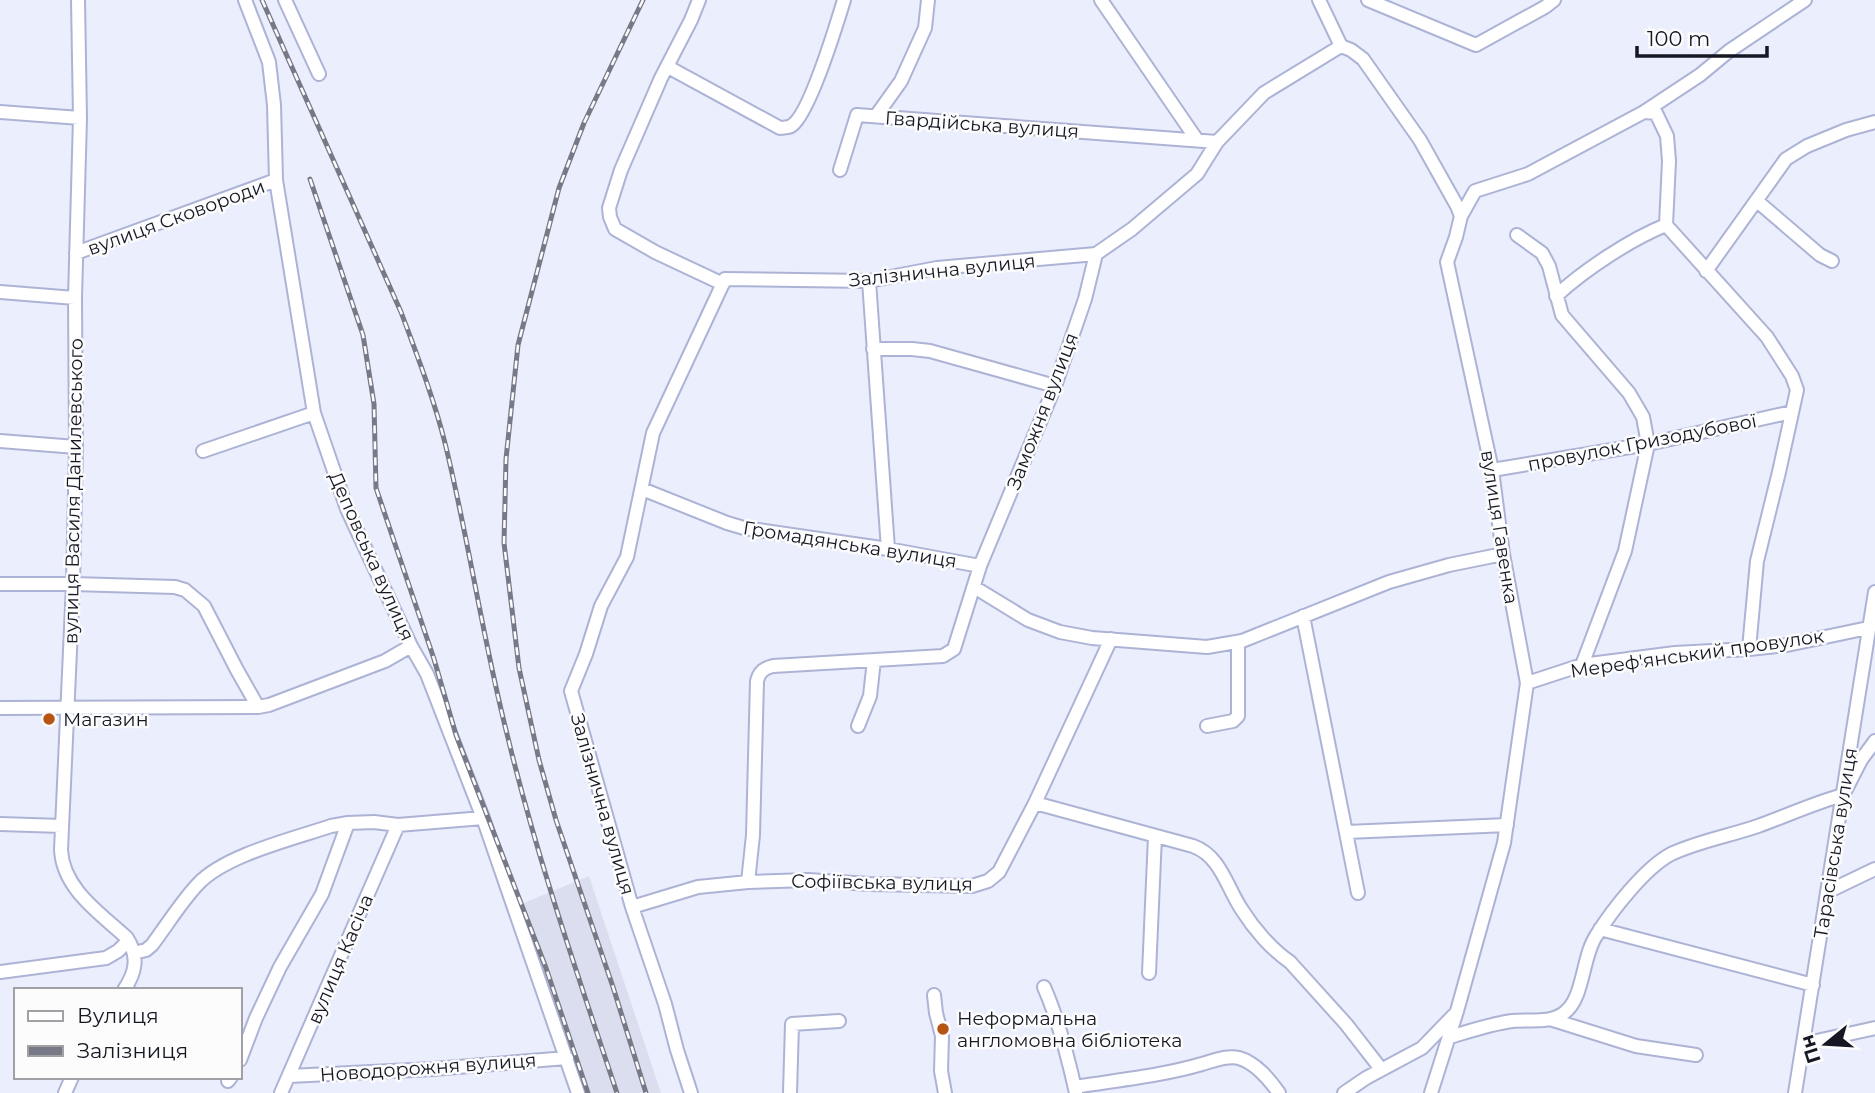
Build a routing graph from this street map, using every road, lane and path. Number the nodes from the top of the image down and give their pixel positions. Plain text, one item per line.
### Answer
1 (78, 0) edge
2 (245, 0) edge
3 (285, 0) edge
4 (699, 0) edge
5 (845, 0) edge
6 (928, 0) edge
7 (1101, 0) edge
8 (1319, 0) edge
9 (1368, 0) edge
10 (1554, 0) edge
11 (1805, 0) edge
12 (1341, 46) junction
13 (668, 67) junction
14 (319, 74) dead end
15 (0, 112) edge
16 (1644, 112) junction
17 (876, 116) junction
18 (80, 118) junction
19 (1875, 122) edge
20 (1197, 140) junction
21 (1217, 142) junction
22 (840, 170) dead end
23 (276, 180) junction
24 (1757, 201) junction
25 (1461, 216) junction
26 (1666, 225) junction
27 (1517, 235) dead end
28 (76, 253) junction
29 (1096, 254) junction
30 (1832, 261) dead end
31 (1706, 271) junction
32 (869, 281) junction
33 (723, 284) junction
34 (0, 292) edge
35 (1556, 296) junction
36 (75, 298) junction
37 (873, 349) junction
38 (1055, 386) junction
39 (1792, 412) junction
40 (314, 413) junction
41 (0, 441) edge
42 (1648, 444) junction
43 (76, 447) junction
44 (203, 451) dead end
45 (1493, 470) junction
46 (642, 489) junction
47 (888, 549) junction
48 (1503, 554) junction
49 (980, 566) junction
50 (0, 584) edge
51 (73, 584) junction
52 (974, 587) junction
53 (1875, 592) edge
54 (1303, 616) junction
55 (1868, 628) junction
56 (1111, 639) junction
57 (1238, 642) junction
58 (411, 646) junction
59 (1749, 649) junction
60 (874, 660) junction
61 (1582, 665) junction
62 (1527, 683) junction
63 (258, 707) junction
64 (0, 708) edge
65 (67, 708) junction
66 (858, 726) dead end
67 (1207, 726) dead end
68 (1875, 741) edge
69 (1843, 795) junction
70 (1035, 803) junction
71 (483, 818) junction
72 (348, 823) junction
73 (0, 824) edge
74 (398, 825) junction
75 (1507, 825) junction
76 (62, 826) junction
77 (1347, 832) junction
78 (1155, 836) junction
79 (1875, 869) edge
80 (748, 882) junction
81 (1827, 892) junction
82 (1358, 893) dead end
83 (632, 907) junction
84 (1600, 929) junction
85 (128, 941) junction
86 (134, 953) junction
87 (0, 972) edge
88 (1149, 973) dead end
89 (1813, 985) junction
90 (1044, 987) dead end
91 (125, 988) edge
92 (934, 995) dead end
93 (1457, 1011) junction
94 (1550, 1019) junction
95 (839, 1021) dead end
96 (1875, 1028) edge
97 (1450, 1037) junction
98 (1803, 1044) junction
99 (1422, 1048) junction
100 (242, 1055) edge
101 (1696, 1055) dead end
102 (567, 1058) junction
103 (1440, 1067) junction
104 (1381, 1069) junction
105 (289, 1076) junction
106 (1075, 1090) edge
107 (281, 1093) edge
108 (578, 1093) edge
109 (691, 1093) edge
110 (790, 1093) edge
111 (945, 1093) edge
112 (1279, 1093) edge
113 (1344, 1093) edge
114 (1431, 1093) edge
115 (1794, 1093) edge

1 - 18 street, вулиця Василя Данилевського
2 - 23 street, Деповська вулиця
3 - 14 street
4 - 13 street
5 - 13 street
6 - 17 street, Гвардійська вулиця
7 - 20 street
8 - 12 street
9 - 10 street
11 - 16 street
12 - 21 street
12 - 25 street
13 - 33 street
15 - 18 street
16 - 25 street
16 - 26 street
17 - 20 street, Гвардійська вулиця
17 - 22 street
18 - 28 street, вулиця Василя Данилевського
19 - 24 street
20 - 21 street, Гвардійська вулиця
21 - 29 street
23 - 28 street, вулиця Сковороди
23 - 40 street, Деповська вулиця
24 - 30 street
24 - 31 street
25 - 45 street, вулиця Гавенка
26 - 31 street
26 - 35 street
27 - 35 street
28 - 36 street, вулиця Василя Данилевського
29 - 32 street, Залізнична вулиця
29 - 38 street, Заможня вулиця
31 - 39 street
32 - 33 street, Залізнична вулиця
32 - 37 street
33 - 46 street, Залізнична вулиця
34 - 36 street
35 - 42 street
36 - 43 street, вулиця Василя Данилевського
37 - 38 street
37 - 47 street
38 - 49 street, Заможня вулиця
39 - 42 street, провулок Гризодубової
39 - 59 street
40 - 44 street
40 - 58 street, Деповська вулиця
41 - 43 street
42 - 45 street, провулок Гризодубової
42 - 61 street
43 - 51 street, вулиця Василя Данилевського
45 - 48 street, вулиця Гавенка
46 - 47 street, Громадянська вулиця
46 - 83 street, Залізнична вулиця
47 - 49 street, Громадянська вулиця
48 - 54 street, Громадянська вулиця
48 - 62 street, вулиця Гавенка
49 - 52 street, Заможня вулиця
50 - 51 street
51 - 63 street
51 - 65 street, вулиця Василя Данилевського
52 - 56 street, Громадянська вулиця
52 - 60 street, Заможня вулиця
53 - 55 street, Тарасівська вулиця
54 - 57 street, Громадянська вулиця
54 - 77 street
55 - 59 street, Мереф'янський провулок
55 - 69 street, Тарасівська вулиця
56 - 57 street, Громадянська вулиця
56 - 70 street, Софіївська вулиця
57 - 67 street
58 - 63 street
58 - 71 street, Деповська вулиця
59 - 61 street, Мереф'янський провулок
60 - 66 street
60 - 80 street
61 - 62 street, Мереф'янський провулок
62 - 75 street, вулиця Гавенка
63 - 65 street
64 - 65 street
65 - 76 street, вулиця Василя Данилевського
68 - 69 street
69 - 81 street, Тарасівська вулиця
69 - 84 street
70 - 78 street
70 - 80 street, Софіївська вулиця
71 - 74 street
71 - 102 street, Деповська вулиця
72 - 74 street
72 - 86 street
72 - 100 street
73 - 76 street
74 - 105 street, вулиця Касіча
75 - 77 street
75 - 93 street, вулиця Гавенка
76 - 85 street, вулиця Василя Данилевського
77 - 82 street
78 - 88 street
78 - 104 street
79 - 81 street
80 - 83 street, Софіївська вулиця
81 - 89 street, Тарасівська вулиця
83 - 109 street, Залізнична вулиця
84 - 89 street
84 - 94 street
85 - 86 street, вулиця Василя Данилевського
85 - 87 street
86 - 91 street
89 - 98 street, Тарасівська вулиця
90 - 106 street
92 - 111 street
93 - 97 street, вулиця Гавенка
93 - 99 street
94 - 97 street
94 - 101 street
95 - 110 street
96 - 98 street
97 - 103 street, вулиця Гавенка
98 - 115 street, Тарасівська вулиця
99 - 103 street
99 - 104 street
102 - 105 street, Новодорожня вулиця
102 - 108 street, Деповська вулиця
103 - 114 street, вулиця Гавенка
104 - 113 street
105 - 107 street, вулиця Касіча
106 - 112 street

